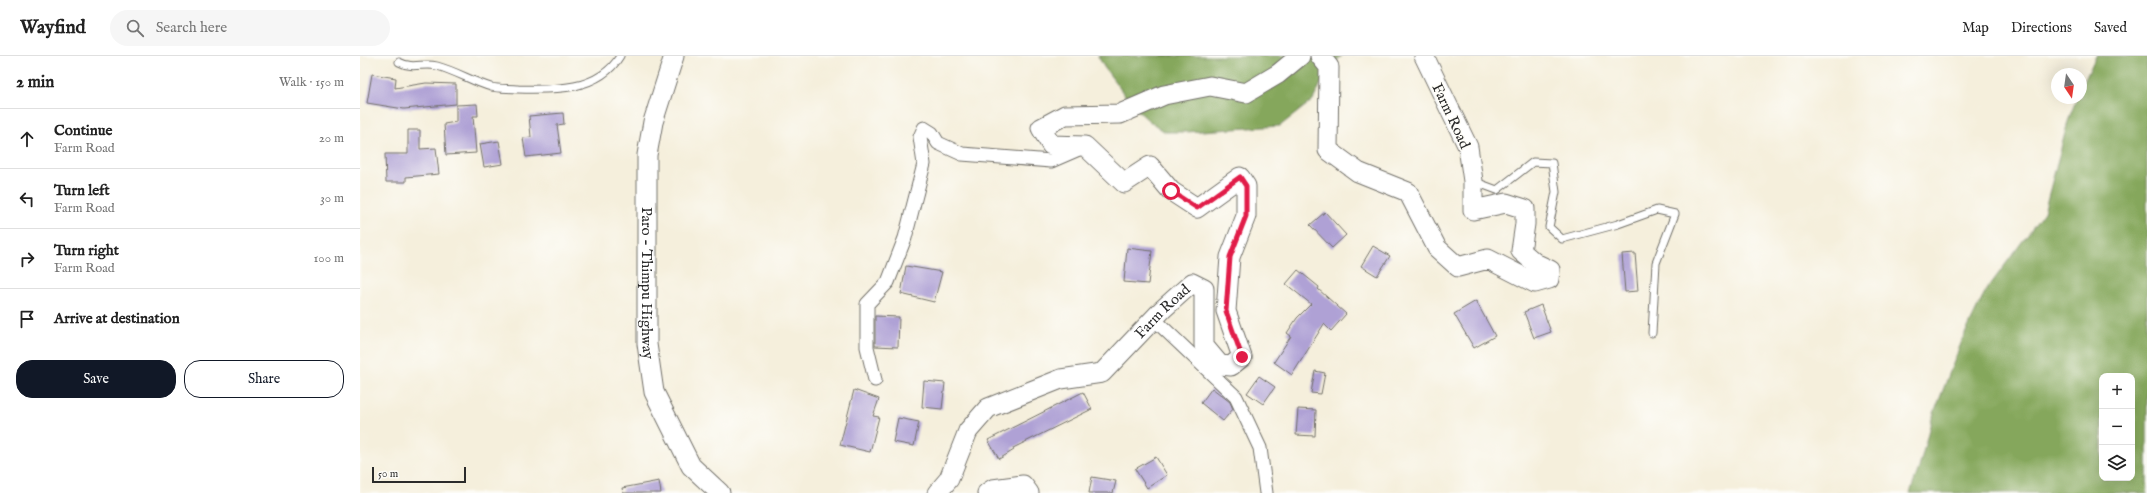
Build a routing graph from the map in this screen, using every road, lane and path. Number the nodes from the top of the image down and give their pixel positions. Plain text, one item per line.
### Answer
1 (620, 56) edge
2 (674, 56) edge
3 (1300, 56) edge
4 (1320, 56) edge
5 (1424, 56) edge
6 (399, 62) dead end
7 (1085, 146) junction
8 (1473, 181) junction
9 (1154, 319) junction
10 (1652, 333) dead end
11 (876, 380) dead end
12 (720, 493) edge
13 (937, 493) edge
14 (987, 493) edge
15 (1029, 493) edge
16 (1266, 493) edge

1 - 6 lane
2 - 12 street, Paro - Thimpu Highway
3 - 7 street
4 - 8 street, Farm Road
5 - 8 street, Farm Road
7 - 9 street, Farm Road
7 - 11 street
8 - 10 lane
9 - 13 street, Farm Road
9 - 16 street
14 - 15 street

